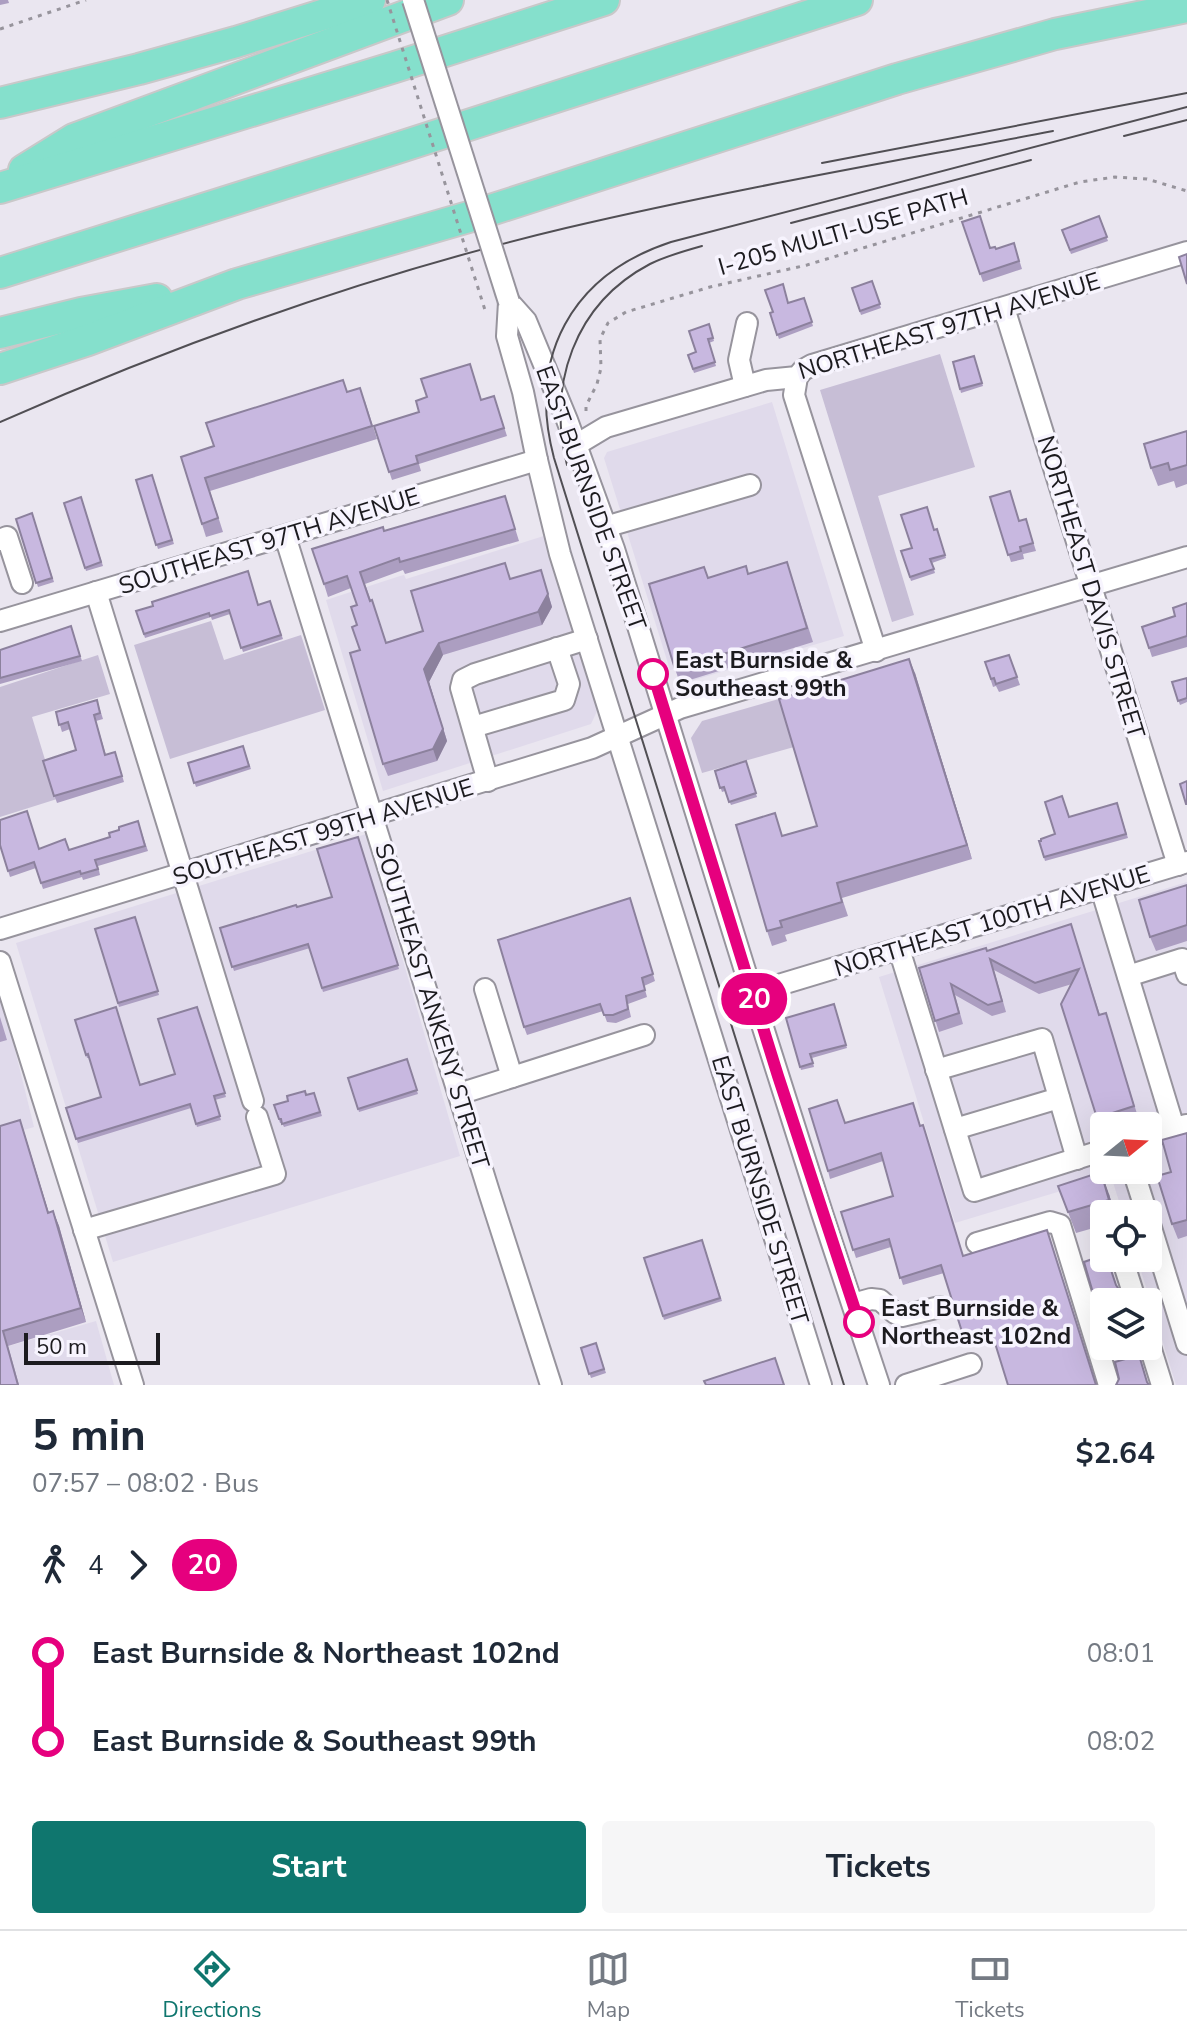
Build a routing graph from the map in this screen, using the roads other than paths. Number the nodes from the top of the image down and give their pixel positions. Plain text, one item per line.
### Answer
1 (370, 0) edge
2 (413, 0) edge
3 (448, 0) edge
4 (604, 0) edge
5 (857, 0) edge
6 (1187, 7) edge
7 (0, 103) edge
8 (0, 186) edge
9 (1187, 252) edge
10 (0, 273) edge
11 (237, 284) junction
12 (509, 302) junction
13 (1004, 308) junction
14 (747, 323) dead end
15 (0, 333) edge
16 (0, 369) edge
17 (797, 377) junction
18 (745, 386) junction
19 (576, 445) junction
20 (537, 460) junction
21 (750, 485) dead end
22 (605, 527) junction
23 (285, 536) junction
24 (0, 540) edge
25 (1187, 557) edge
26 (22, 583) dead end
27 (1091, 586) junction
28 (96, 592) junction
29 (0, 621) edge
30 (587, 639) junction
31 (557, 648) junction
32 (876, 651) junction
33 (666, 715) junction
34 (473, 727) junction
35 (619, 737) junction
36 (488, 781) junction
37 (373, 816) junction
38 (1182, 864) edge
39 (183, 874) junction
40 (1101, 888) junction
41 (0, 929) edge
42 (899, 949) junction
43 (0, 962) edge
44 (1187, 974) edge
45 (1128, 976) junction
46 (485, 989) dead end
47 (752, 993) junction
48 (644, 1035) dead end
49 (936, 1070) junction
50 (512, 1077) junction
51 (459, 1094) junction
52 (1059, 1098) junction
53 (1181, 1126) edge
54 (955, 1129) junction
55 (1162, 1132) edge
56 (1090, 1155) edge
57 (1077, 1159) junction
58 (84, 1230) junction
59 (977, 1243) dead end
60 (1162, 1264) edge
61 (853, 1304) junction
62 (940, 1307) dead end
63 (1187, 1344) edge
64 (1154, 1360) edge
65 (971, 1364) dead end
66 (133, 1385) edge
67 (551, 1385) edge
68 (821, 1385) edge
69 (879, 1385) edge
70 (906, 1385) edge
71 (1109, 1385) edge
72 (1162, 1385) edge

1 - 7 highway
2 - 12 street, EAST BURNSIDE STREET, bridge
3 - 8 highway
4 - 8 highway
5 - 10 highway
6 - 11 highway
9 - 13 street, NORTHEAST 97TH AVENUE
11 - 15 highway
11 - 16 highway
12 - 19 street, EAST BURNSIDE STREET
12 - 20 street, EAST BURNSIDE STREET
13 - 17 street, NORTHEAST 97TH AVENUE
13 - 27 street, NORTHEAST DAVIS STREET
14 - 18 street
17 - 18 street, NORTHEAST 97TH AVENUE
17 - 32 street
18 - 19 street, NORTHEAST 97TH AVENUE
19 - 22 street, EAST BURNSIDE STREET
20 - 23 street, SOUTHEAST 97TH AVENUE
20 - 30 street, EAST BURNSIDE STREET
21 - 22 street
22 - 33 street, EAST BURNSIDE STREET
23 - 28 street, SOUTHEAST 97TH AVENUE
23 - 37 street, SOUTHEAST ANKENY STREET
24 - 26 street
25 - 27 street, SOUTHEAST 99TH AVENUE
27 - 32 street, SOUTHEAST 99TH AVENUE
27 - 38 street, NORTHEAST DAVIS STREET
28 - 29 street, SOUTHEAST 97TH AVENUE
28 - 39 street
30 - 31 street
30 - 35 street, EAST BURNSIDE STREET
31 - 34 street
31 - 34 street
32 - 33 street, SOUTHEAST 99TH AVENUE
33 - 35 street, SOUTHEAST 99TH AVENUE
33 - 47 street, EAST BURNSIDE STREET
34 - 36 street
35 - 36 street, SOUTHEAST 99TH AVENUE
35 - 68 street, EAST BURNSIDE STREET
36 - 37 street, SOUTHEAST 99TH AVENUE
37 - 39 street, SOUTHEAST 99TH AVENUE
37 - 51 street, SOUTHEAST ANKENY STREET
38 - 40 street, NORTHEAST 100TH AVENUE
39 - 41 street, SOUTHEAST 99TH AVENUE
39 - 58 street
40 - 42 street, NORTHEAST 100TH AVENUE
40 - 45 street
42 - 47 street, NORTHEAST 100TH AVENUE
42 - 49 street
43 - 58 street
44 - 45 street
45 - 53 street
46 - 50 street
47 - 61 street, EAST BURNSIDE STREET
48 - 50 street
49 - 52 street
49 - 54 street
50 - 51 street
51 - 67 street, SOUTHEAST ANKENY STREET
52 - 54 street
52 - 57 street
53 - 55 street
54 - 57 street
56 - 57 street
58 - 66 street
59 - 71 street
60 - 63 street
61 - 62 street
61 - 69 street, EAST BURNSIDE STREET
64 - 72 street
65 - 70 street

